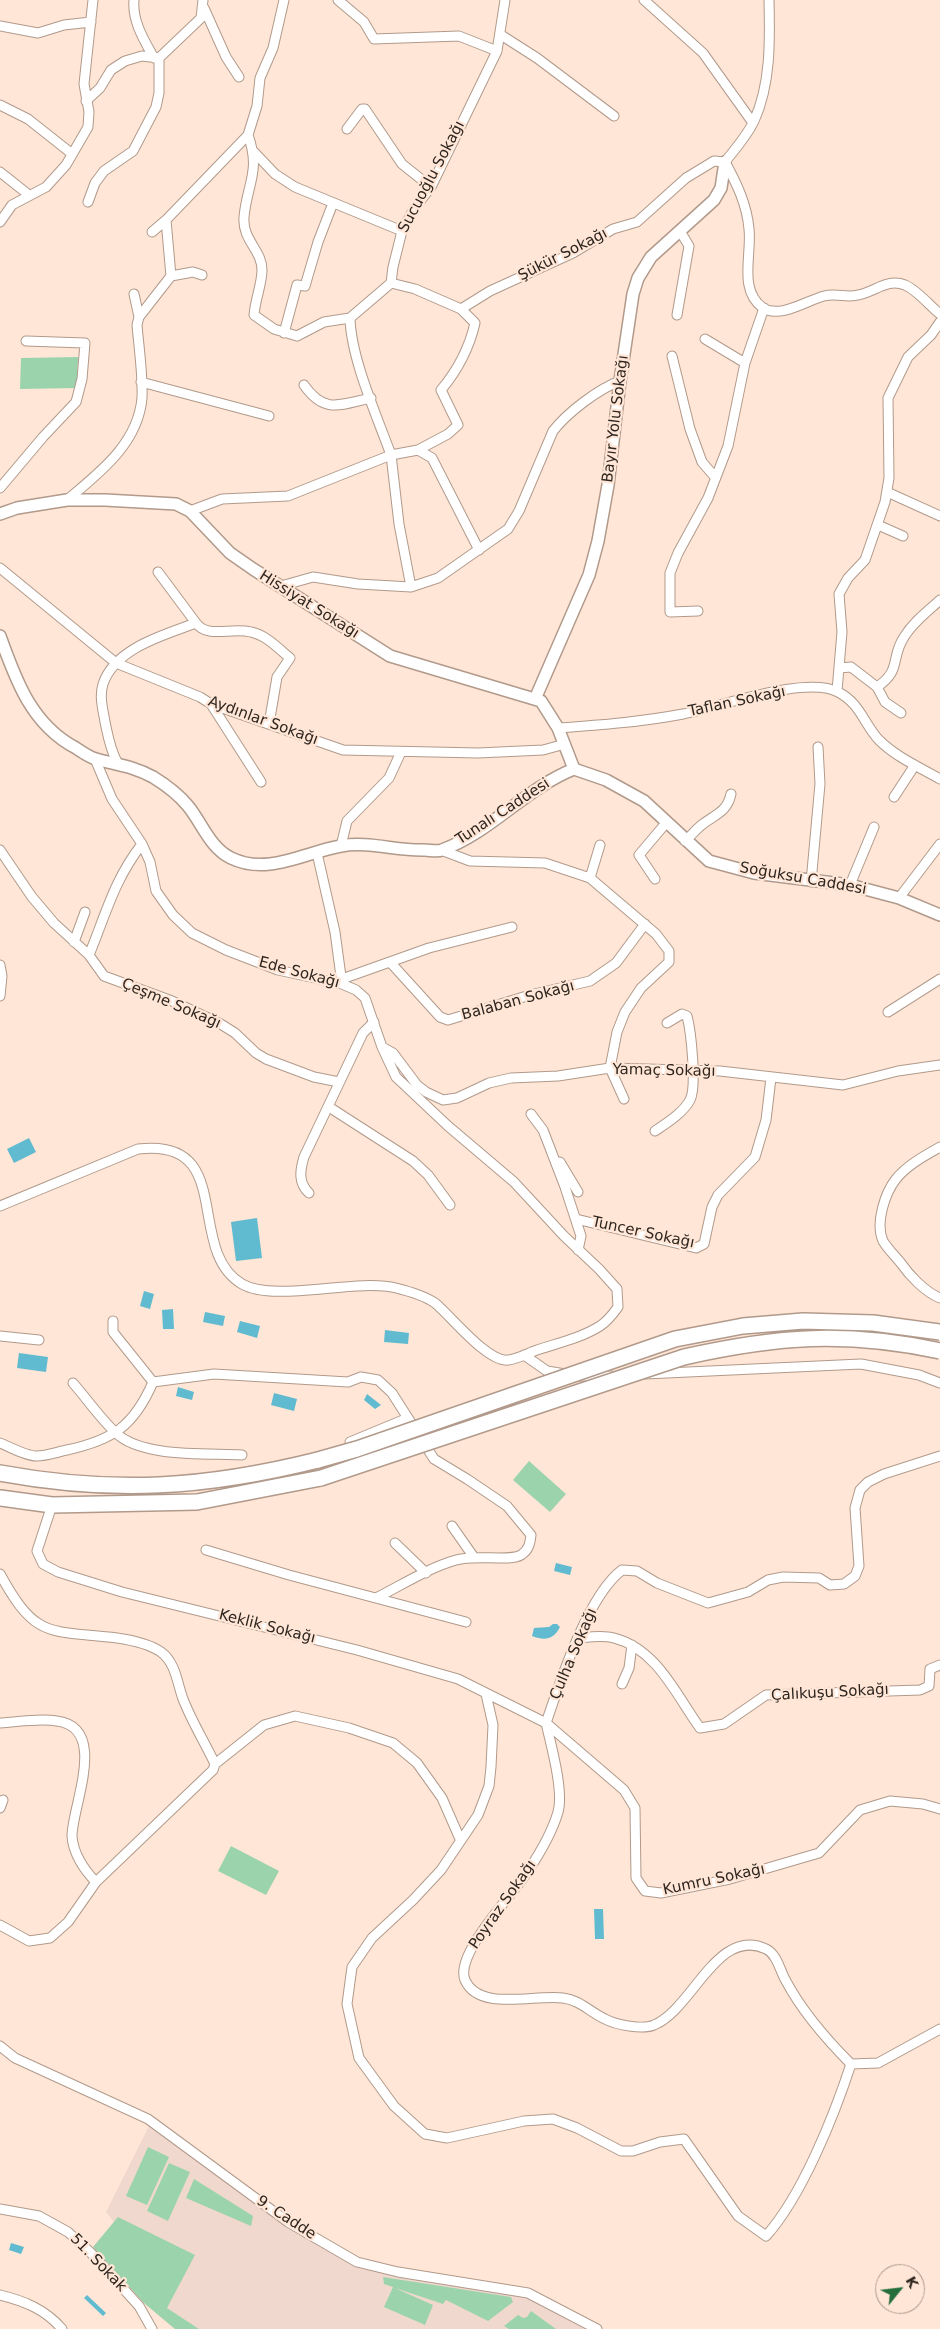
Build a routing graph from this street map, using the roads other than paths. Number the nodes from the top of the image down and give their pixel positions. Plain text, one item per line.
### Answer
1 (93, 0) edge
2 (134, 0) edge
3 (284, 0) edge
4 (338, 0) edge
5 (505, 0) edge
6 (644, 0) edge
7 (769, 0) edge
8 (204, 4) edge
9 (92, 22) junction
10 (0, 26) edge
11 (501, 35) junction
12 (497, 51) junction
13 (157, 58) junction
14 (239, 77) dead end
15 (86, 101) junction
16 (0, 105) edge
17 (614, 116) dead end
18 (753, 123) junction
19 (347, 129) dead end
20 (248, 135) junction
21 (254, 152) junction
22 (71, 153) junction
23 (725, 162) junction
24 (0, 172) edge
25 (430, 187) junction
26 (29, 196) junction
27 (88, 202) dead end
28 (333, 204) junction
29 (166, 220) junction
30 (0, 222) edge
31 (402, 231) junction
32 (152, 232) dead end
33 (680, 232) junction
34 (202, 275) dead end
35 (171, 276) junction
36 (391, 283) junction
37 (134, 294) dead end
38 (764, 308) junction
39 (461, 309) junction
40 (940, 314) edge
41 (676, 315) dead end
42 (139, 317) junction
43 (350, 318) junction
44 (940, 322) edge
45 (284, 333) junction
46 (705, 339) dead end
47 (26, 341) dead end
48 (672, 356) dead end
49 (745, 363) junction
50 (620, 380) junction
51 (142, 382) junction
52 (304, 385) dead end
53 (371, 398) junction
54 (269, 416) dead end
55 (418, 450) junction
56 (391, 456) junction
57 (715, 477) junction
58 (0, 488) edge
59 (887, 492) junction
60 (67, 500) junction
61 (0, 506) edge
62 (16, 508) junction
63 (190, 511) junction
64 (0, 514) edge
65 (940, 516) edge
66 (878, 525) junction
67 (903, 536) dead end
68 (479, 550) junction
69 (0, 568) edge
70 (158, 572) dead end
71 (281, 586) junction
72 (412, 587) junction
73 (940, 600) edge
74 (698, 611) dead end
75 (196, 622) junction
76 (0, 636) edge
77 (116, 663) junction
78 (839, 668) junction
79 (877, 687) junction
80 (837, 691) junction
81 (535, 699) junction
82 (211, 704) junction
83 (901, 713) dead end
84 (269, 724) junction
85 (558, 728) junction
86 (565, 744) junction
87 (818, 747) dead end
88 (401, 752) junction
89 (95, 759) junction
90 (117, 762) junction
91 (915, 765) junction
92 (574, 769) junction
93 (940, 779) edge
94 (261, 782) dead end
95 (731, 794) dead end
96 (894, 797) dead end
97 (666, 822) junction
98 (874, 827) dead end
99 (685, 841) junction
100 (142, 844) junction
101 (940, 844) edge
102 (600, 845) dead end
103 (341, 846) junction
104 (0, 850) edge
105 (441, 850) junction
106 (317, 853) junction
107 (590, 878) junction
108 (655, 879) dead end
109 (811, 882) junction
110 (850, 885) junction
111 (899, 898) junction
112 (85, 912) dead end
113 (940, 915) edge
114 (645, 924) junction
115 (512, 927) dead end
116 (74, 942) junction
117 (89, 956) junction
118 (390, 962) junction
119 (0, 965) edge
120 (940, 979) edge
121 (342, 982) junction
122 (0, 996) edge
123 (888, 1012) dead end
124 (374, 1022) junction
125 (667, 1023) dead end
126 (382, 1047) junction
127 (940, 1065) edge
128 (610, 1068) junction
129 (692, 1071) junction
130 (771, 1078) junction
131 (338, 1082) junction
132 (624, 1099) dead end
133 (329, 1107) junction
134 (531, 1114) dead end
135 (655, 1131) dead end
136 (940, 1147) edge
137 (551, 1150) junction
138 (578, 1192) dead end
139 (309, 1193) dead end
140 (450, 1205) dead end
141 (0, 1206) edge
142 (576, 1219) junction
143 (578, 1250) junction
144 (940, 1298) edge
145 (113, 1321) dead end
146 (940, 1332) edge
147 (0, 1336) edge
148 (39, 1340) dead end
149 (940, 1351) edge
150 (524, 1355) junction
151 (153, 1382) junction
152 (73, 1383) dead end
153 (940, 1383) edge
154 (408, 1418) junction
155 (116, 1433) junction
156 (350, 1442) dead end
157 (0, 1443) edge
158 (242, 1455) dead end
159 (940, 1456) edge
160 (0, 1473) edge
161 (0, 1498) edge
162 (47, 1505) junction
163 (452, 1526) dead end
164 (395, 1543) dead end
165 (206, 1550) dead end
166 (473, 1556) junction
167 (426, 1573) junction
168 (0, 1574) edge
169 (376, 1598) junction
170 (466, 1622) dead end
171 (579, 1638) junction
172 (632, 1645) junction
173 (940, 1665) edge
174 (622, 1684) dead end
175 (486, 1694) junction
176 (0, 1723) edge
177 (546, 1723) junction
178 (215, 1764) junction
179 (940, 1809) edge
180 (460, 1839) junction
181 (96, 1882) junction
182 (0, 1925) edge
183 (940, 2029) edge
184 (0, 2046) edge
185 (851, 2064) junction
186 (0, 2209) edge
187 (0, 2295) edge
188 (62, 2329) edge
189 (152, 2329) edge
190 (597, 2329) edge

1 - 9 street
2 - 13 street
3 - 20 street
4 - 12 street
5 - 11 street, Sucuoğlu Sokağı
6 - 18 street
7 - 18 street
8 - 13 street
8 - 14 street
9 - 10 street
9 - 15 street
11 - 12 street, Sucuoğlu Sokağı
11 - 17 street
12 - 25 street, Sucuoğlu Sokağı
13 - 15 street
13 - 27 street
15 - 22 street
16 - 22 street
18 - 23 street
19 - 25 street
20 - 21 street
20 - 29 street
21 - 28 street
21 - 45 street
22 - 26 street
23 - 33 street, Bayır Yolu Sokağı
23 - 38 street
23 - 39 street, Şükür Sokağı
24 - 26 street
25 - 31 street, Sucuoğlu Sokağı
26 - 30 street
28 - 31 street
28 - 45 street
29 - 32 street
29 - 35 street
31 - 36 street, Sucuoğlu Sokağı
33 - 41 street
33 - 50 street, Bayır Yolu Sokağı
34 - 35 street
35 - 42 street
36 - 39 street
36 - 43 street
37 - 42 street
38 - 40 street
38 - 49 street
39 - 55 street
42 - 51 street
43 - 45 street
43 - 53 street
44 - 59 street
46 - 49 street
47 - 58 street
48 - 57 street
49 - 57 street
50 - 68 street
50 - 81 street, Bayır Yolu Sokağı
51 - 54 street
51 - 60 street
52 - 53 street
53 - 56 street
55 - 56 street
55 - 68 street
56 - 63 street
56 - 72 street
57 - 74 street
59 - 65 street
59 - 66 street
60 - 62 street, Hissiyat Sokağı
60 - 63 street, Hissiyat Sokağı
61 - 62 street, Hissiyat Sokağı
62 - 64 street, Hissiyat Sokağı
63 - 71 street, Hissiyat Sokağı
66 - 67 street
66 - 78 street
68 - 72 street
69 - 77 street, Aydınlar Sokağı
70 - 75 street
71 - 72 street
71 - 81 street, Hissiyat Sokağı
73 - 79 street
75 - 77 street
75 - 84 street
76 - 89 street, Tunalı Caddesi
77 - 82 street, Aydınlar Sokağı
77 - 90 street
78 - 79 street
78 - 80 street
79 - 83 street
80 - 85 street, Taflan Sokağı
80 - 91 street
81 - 85 street, Hissiyat Sokağı
82 - 84 street, Aydınlar Sokağı
82 - 94 street
84 - 88 street, Aydınlar Sokağı
85 - 86 street, Hissiyat Sokağı
86 - 88 street, Aydınlar Sokağı
86 - 92 street, Hissiyat Sokağı
87 - 109 street
88 - 103 street
89 - 90 street, Tunalı Caddesi
89 - 100 street, Ede Sokağı
90 - 106 street, Tunalı Caddesi
91 - 93 street
91 - 96 street
92 - 97 street, Soğuksu Caddesi
92 - 105 street, Tunalı Caddesi
95 - 99 street
97 - 99 street, Soğuksu Caddesi
97 - 108 street
98 - 110 street
99 - 109 street, Soğuksu Caddesi
100 - 117 street
100 - 121 street, Ede Sokağı
101 - 111 street
102 - 107 street
103 - 105 street, Tunalı Caddesi
103 - 106 street, Tunalı Caddesi
104 - 116 street, Çeşme Sokağı
105 - 107 street
106 - 121 street
107 - 114 street
109 - 110 street, Soğuksu Caddesi
110 - 111 street, Soğuksu Caddesi
111 - 113 street, Soğuksu Caddesi
112 - 116 street
114 - 118 street, Balaban Sokağı
114 - 128 street
115 - 118 street
116 - 117 street, Çeşme Sokağı
117 - 131 street, Çeşme Sokağı
118 - 121 street
119 - 122 street
120 - 123 street
121 - 124 street, Ede Sokağı
124 - 126 street, Ede Sokağı
124 - 131 street
125 - 129 street
126 - 128 street, Yamaç Sokağı
126 - 143 street, Ede Sokağı
127 - 130 street, Yamaç Sokağı
128 - 129 street, Yamaç Sokağı
128 - 132 street
129 - 130 street, Yamaç Sokağı
129 - 135 street
130 - 142 street, Tuncer Sokağı
131 - 133 street
133 - 139 street
133 - 140 street
134 - 137 street
136 - 144 street
137 - 138 street
137 - 142 street
141 - 150 street, Ede Sokağı
142 - 143 street
143 - 150 street, Ede Sokağı
145 - 151 street
146 - 160 highway, bridge
147 - 148 street
149 - 162 highway, bridge
150 - 153 street
151 - 154 street
151 - 155 street
152 - 155 street
154 - 156 street
154 - 166 street
155 - 157 street
155 - 158 street
159 - 171 street, Çulha Sokağı
161 - 162 highway
162 - 175 street, Keklik Sokağı
163 - 166 street
164 - 167 street
165 - 169 street
166 - 167 street
167 - 169 street
168 - 178 street
169 - 170 street
171 - 172 street, Çalıkuşu Sokağı
171 - 177 street, Çulha Sokağı
172 - 173 street, Çalıkuşu Sokağı
172 - 174 street
175 - 177 street, Keklik Sokağı
175 - 180 street
176 - 181 street
177 - 179 street, Kumru Sokağı
177 - 185 street, Poyraz Sokağı
178 - 180 street
178 - 181 street
180 - 185 street
181 - 182 street
183 - 185 street
184 - 190 street, 9. Cadde
186 - 189 street, 51. Sokak
187 - 188 street

